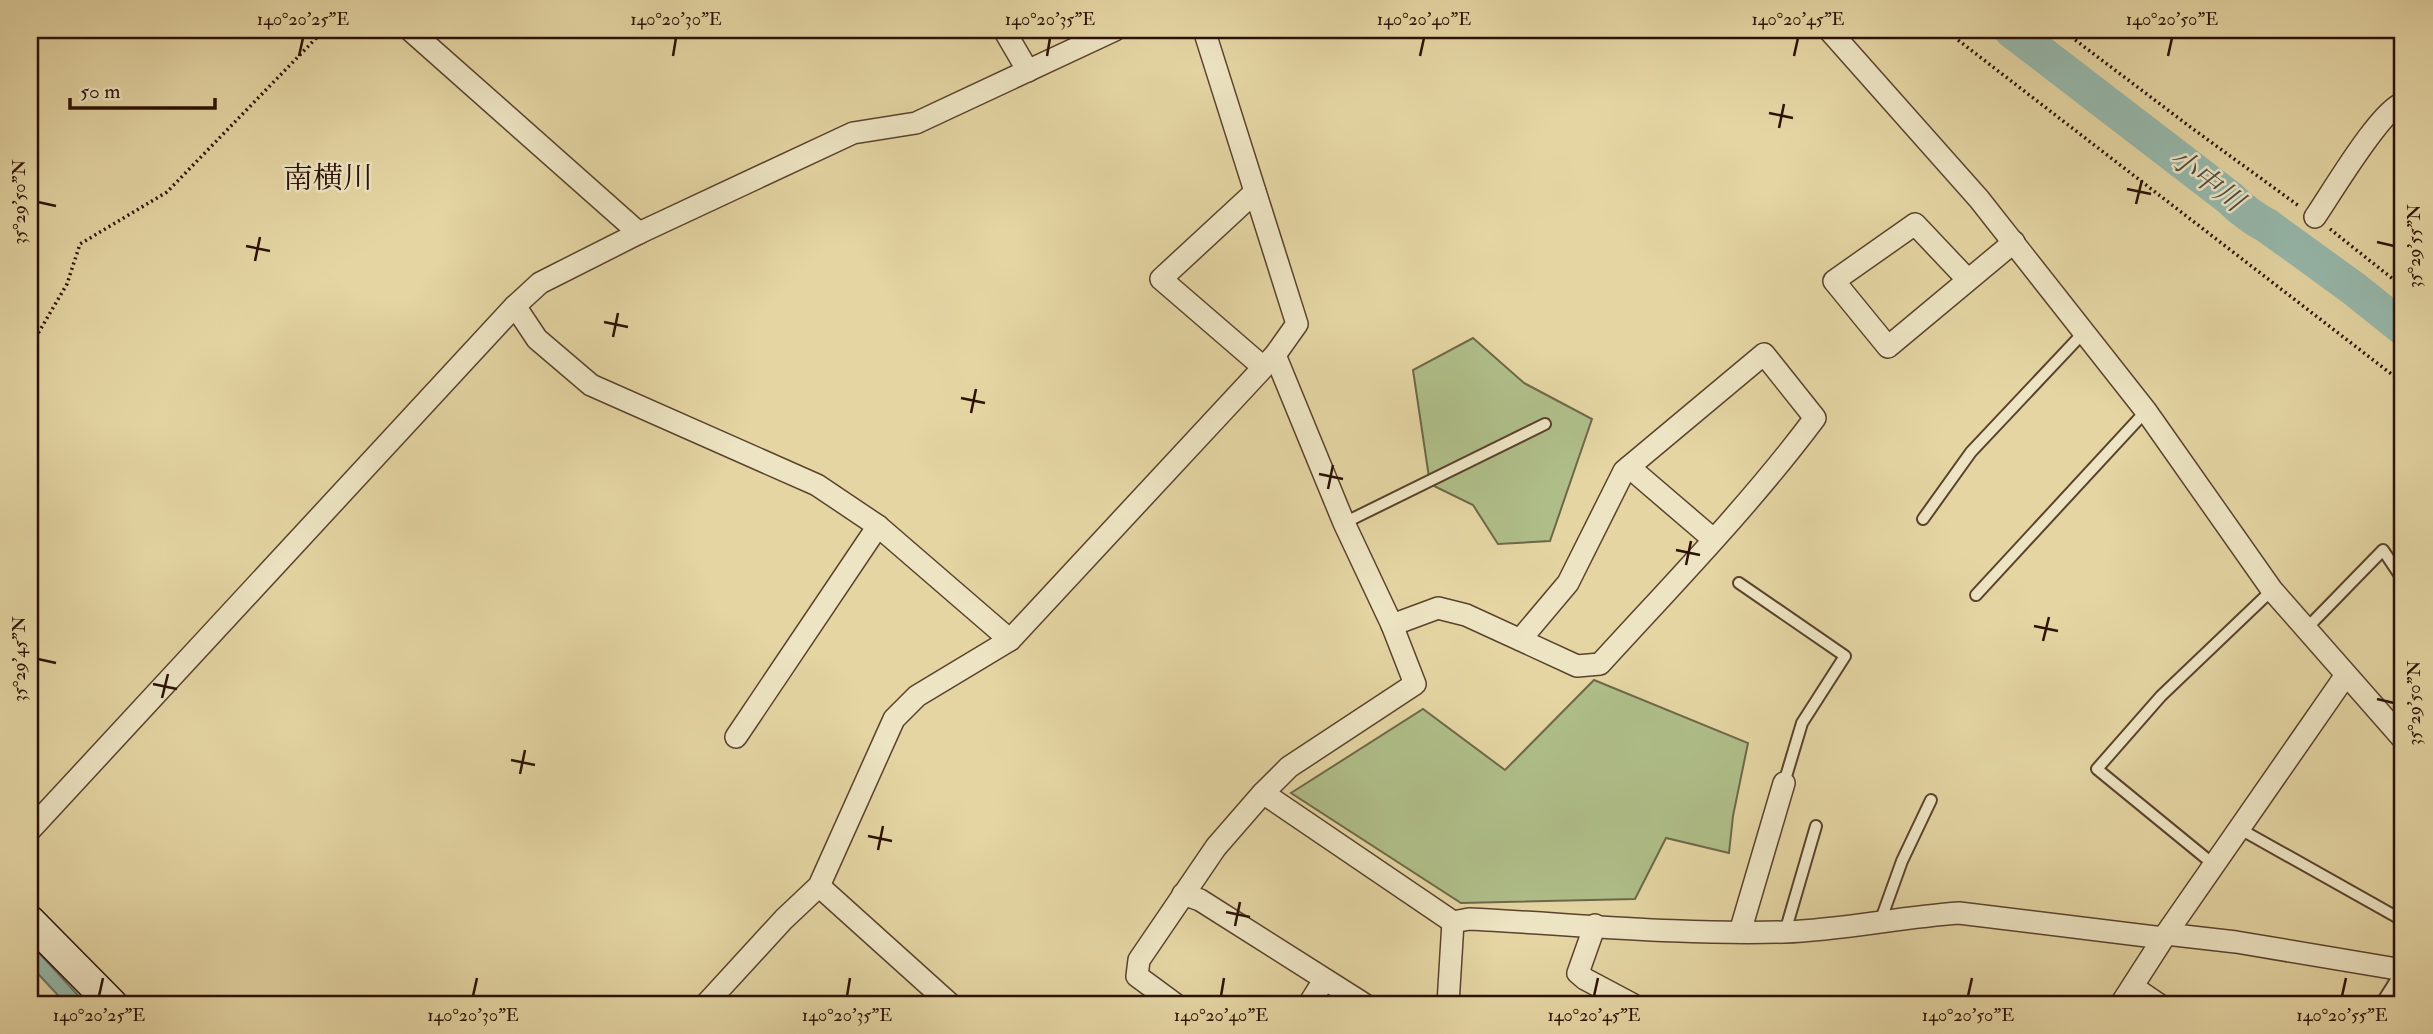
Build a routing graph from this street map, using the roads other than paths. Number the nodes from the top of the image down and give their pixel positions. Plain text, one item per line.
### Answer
1 (410, 30) edge
2 (1004, 30) edge
3 (1115, 30) edge
4 (1204, 30) edge
5 (1829, 30) edge
6 (1028, 71) junction
7 (2403, 103) edge
8 (1255, 192) junction
9 (2315, 217) road end
10 (639, 233) junction
11 (2014, 242) junction
12 (1968, 280) junction
13 (515, 306) junction
14 (2085, 331) junction
15 (1269, 361) junction
16 (2146, 411) junction
17 (1545, 424) dead end
18 (1629, 467) junction
19 (1923, 519) dead end
20 (1344, 523) junction
21 (878, 526) junction
22 (1713, 539) junction
23 (2403, 580) edge
24 (1739, 583) dead end
25 (2272, 590) junction
26 (1976, 595) dead end
27 (1392, 625) junction
28 (2307, 628) junction
29 (1010, 640) junction
30 (1520, 640) junction
31 (2346, 675) junction
32 (736, 737) dead end
33 (2403, 739) edge
34 (1784, 783) joint
35 (1263, 793) junction
36 (1931, 800) dead end
37 (1816, 826) dead end
38 (2240, 829) junction
39 (30, 830) edge
40 (2213, 864) junction
41 (819, 886) junction
42 (1183, 894) junction
43 (2402, 920) edge
44 (30, 921) edge
45 (1453, 922) junction
46 (1879, 924) junction
47 (1595, 925) junction
48 (1740, 932) junction
49 (1784, 932) junction
50 (2164, 936) junction
51 (2403, 969) edge
52 (1324, 980) junction
53 (2127, 996) edge
54 (112, 1004) edge
55 (706, 1004) edge
56 (950, 1004) edge
57 (1175, 1004) edge
58 (1308, 1004) edge
59 (1364, 1004) edge
60 (1448, 1004) edge
61 (1632, 1004) edge
62 (2158, 1004) edge
63 (2381, 1004) edge

1 - 10 street
2 - 6 street
3 - 6 street
4 - 8 street
5 - 11 street
6 - 10 street
7 - 9 street
8 - 15 street
8 - 15 street
10 - 13 street
11 - 12 street
11 - 14 street
12 - 12 street
13 - 21 street
13 - 39 street
14 - 16 street
14 - 19 lane
15 - 20 street
15 - 29 street
16 - 25 street
16 - 26 lane
17 - 20 lane
18 - 22 street
18 - 22 street
18 - 30 street
20 - 27 street
21 - 29 street
21 - 32 street
22 - 30 street
23 - 28 lane
24 - 34 lane
25 - 28 street
25 - 40 lane
27 - 30 street
27 - 35 street
28 - 31 street
29 - 41 street
31 - 33 street
31 - 38 street
34 - 48 street
35 - 42 street
35 - 45 street
36 - 46 lane
37 - 49 lane
38 - 40 street
38 - 43 lane
40 - 50 street
41 - 55 street
41 - 56 street
42 - 52 street
42 - 57 street
44 - 54 street
45 - 47 street
45 - 60 street
46 - 49 street
46 - 50 street
47 - 48 street
47 - 61 street
48 - 49 street
50 - 51 street
50 - 53 street
51 - 63 lane
52 - 58 street
52 - 59 street
53 - 62 street

